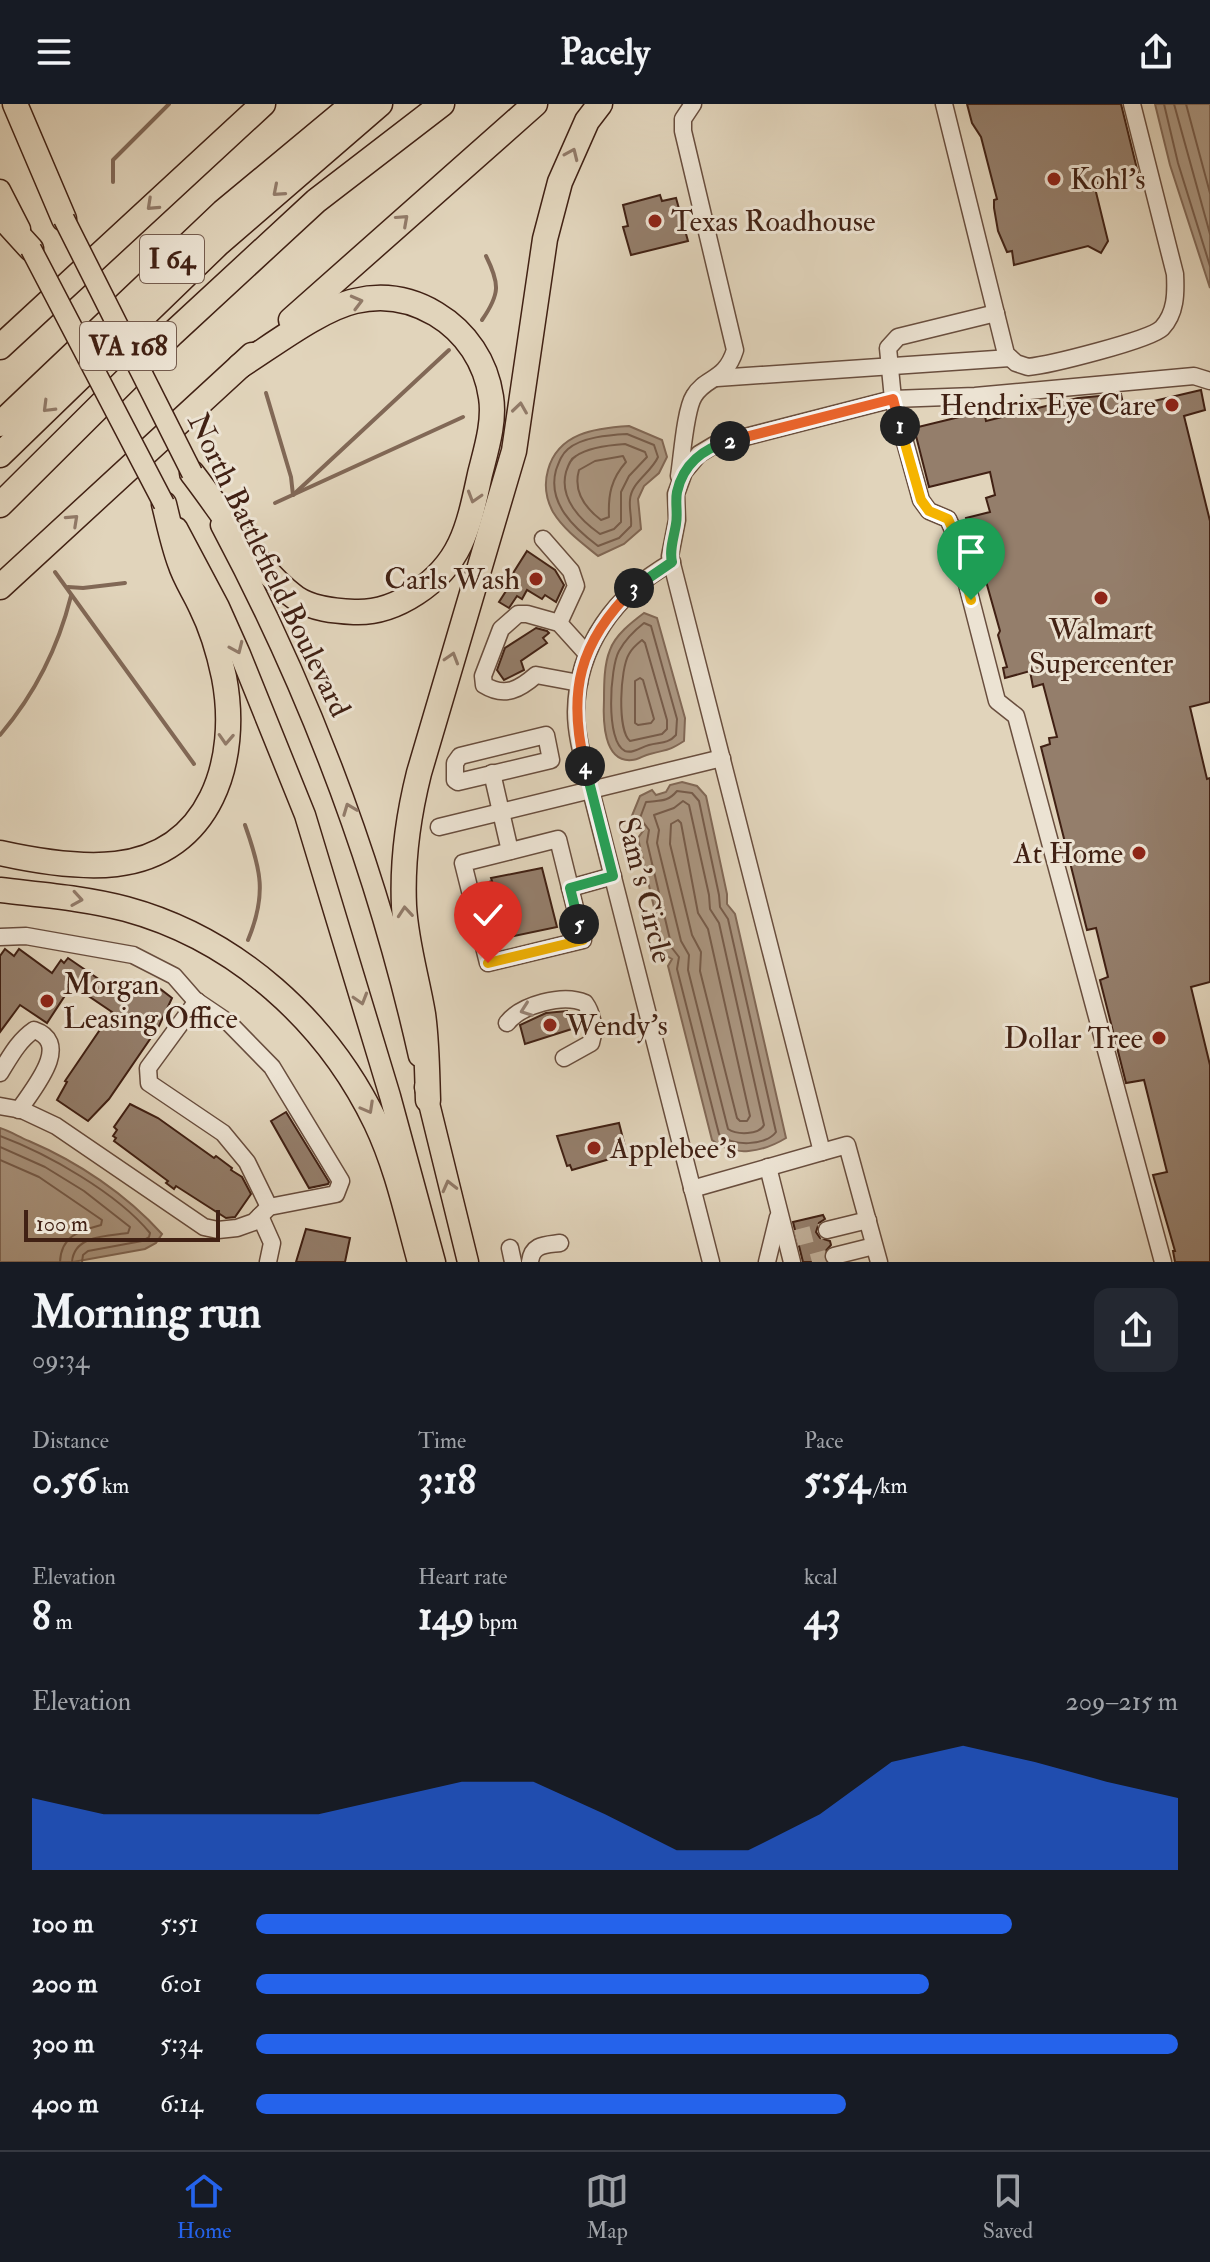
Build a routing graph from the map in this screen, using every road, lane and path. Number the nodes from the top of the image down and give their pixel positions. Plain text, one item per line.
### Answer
1 (3, 104) edge
2 (15, 104) edge
3 (251, 104) edge
4 (263, 104) edge
5 (353, 104) edge
6 (380, 104) edge
7 (415, 104) edge
8 (442, 104) edge
9 (535, 104) edge
10 (600, 104) edge
11 (693, 104) edge
12 (944, 104) edge
13 (1132, 104) edge
14 (209, 152) junction
15 (0, 190) edge
16 (0, 215) edge
17 (64, 219) junction
18 (31, 249) junction
19 (996, 313) junction
20 (2, 344) edge
21 (1010, 358) junction
22 (240, 366) junction
23 (890, 366) junction
24 (717, 378) junction
25 (1210, 381) edge
26 (893, 399) junction
27 (0, 424) edge
28 (0, 455) edge
29 (192, 473) junction
30 (0, 488) edge
31 (676, 494) junction
32 (164, 504) junction
33 (0, 505) edge
34 (543, 539) dead end
35 (672, 562) junction
36 (5, 584) edge
37 (559, 623) junction
38 (587, 654) junction
39 (579, 683) junction
40 (722, 758) junction
41 (492, 773) junction
42 (591, 791) junction
43 (500, 812) junction
44 (439, 827) dead end
45 (510, 851) junction
46 (0, 853) edge
47 (613, 876) junction
48 (570, 888) junction
49 (0, 890) edge
50 (0, 937) edge
51 (197, 1001) junction
52 (507, 1023) dead end
53 (564, 1058) dead end
54 (0, 1073) edge
55 (428, 1100) junction
56 (0, 1106) edge
57 (19, 1110) junction
58 (822, 1152) junction
59 (768, 1167) junction
60 (417, 1189) junction
61 (692, 1189) junction
62 (264, 1211) junction
63 (779, 1211) junction
64 (868, 1220) junction
65 (827, 1230) tunnel mouth
66 (560, 1243) dead end
67 (876, 1254) edge
68 (834, 1256) dead end
69 (268, 1262) edge
70 (420, 1262) edge
71 (435, 1262) edge
72 (449, 1262) edge
73 (468, 1262) edge
74 (530, 1262) edge
75 (711, 1262) edge
76 (767, 1262) edge
77 (792, 1262) edge
78 (1163, 1262) edge

1 - 17 main road, North Battlefield Boulevard / VA 168
2 - 17 highway
3 - 14 highway
4 - 14 highway
5 - 27 highway, I 64
6 -> 28 highway
7 - 30 highway
8 - 33 highway, I 64
22 -> 9 highway
55 -> 10 highway
11 - 24 street
12 - 19 street
13 - 21 street
14 -> 20 highway
15 - 18 main road
16 - 18 highway
17 - 29 main road, North Battlefield Boulevard / VA 168, bridge
18 - 32 main road, bridge
19 - 21 street
19 - 23 street
21 - 23 street
22 -> 29 highway
36 -> 22 highway
23 - 24 street
23 - 26 street
24 - 31 street
25 - 26 street
26 - 31 street
26 - 78 street
55 -> 29 main road, North Battlefield Boulevard
31 - 35 street
32 -> 46 highway
32 -> 60 main road
34 - 37 street
35 - 38 street, Sam's Circle
35 - 40 street
37 - 38 street
37 - 39 street
38 - 39 street, Sam's Circle
39 - 42 street, Sam's Circle
40 - 42 street
40 - 58 street
41 - 41 street
41 - 43 street
42 - 43 street
42 - 47 street, Sam's Circle
43 - 44 street
43 - 45 street
45 - 48 street
45 - 48 street
47 - 48 street
47 - 61 street, Sam's Circle
49 -> 70 highway
50 - 51 street
51 - 62 street
51 - 62 street
53 -> 52 street
54 - 57 street
73 -> 55 main road, North Battlefield Boulevard
56 - 57 street
57 - 62 street
58 - 59 street
58 - 64 street
59 - 61 street
59 - 63 street
60 - 71 main road
60 - 72 main road
61 - 75 street, Sam's Circle
62 - 69 street
63 - 76 street
63 - 77 street
64 - 65 street
64 - 67 street
66 - 74 street
67 - 68 street

